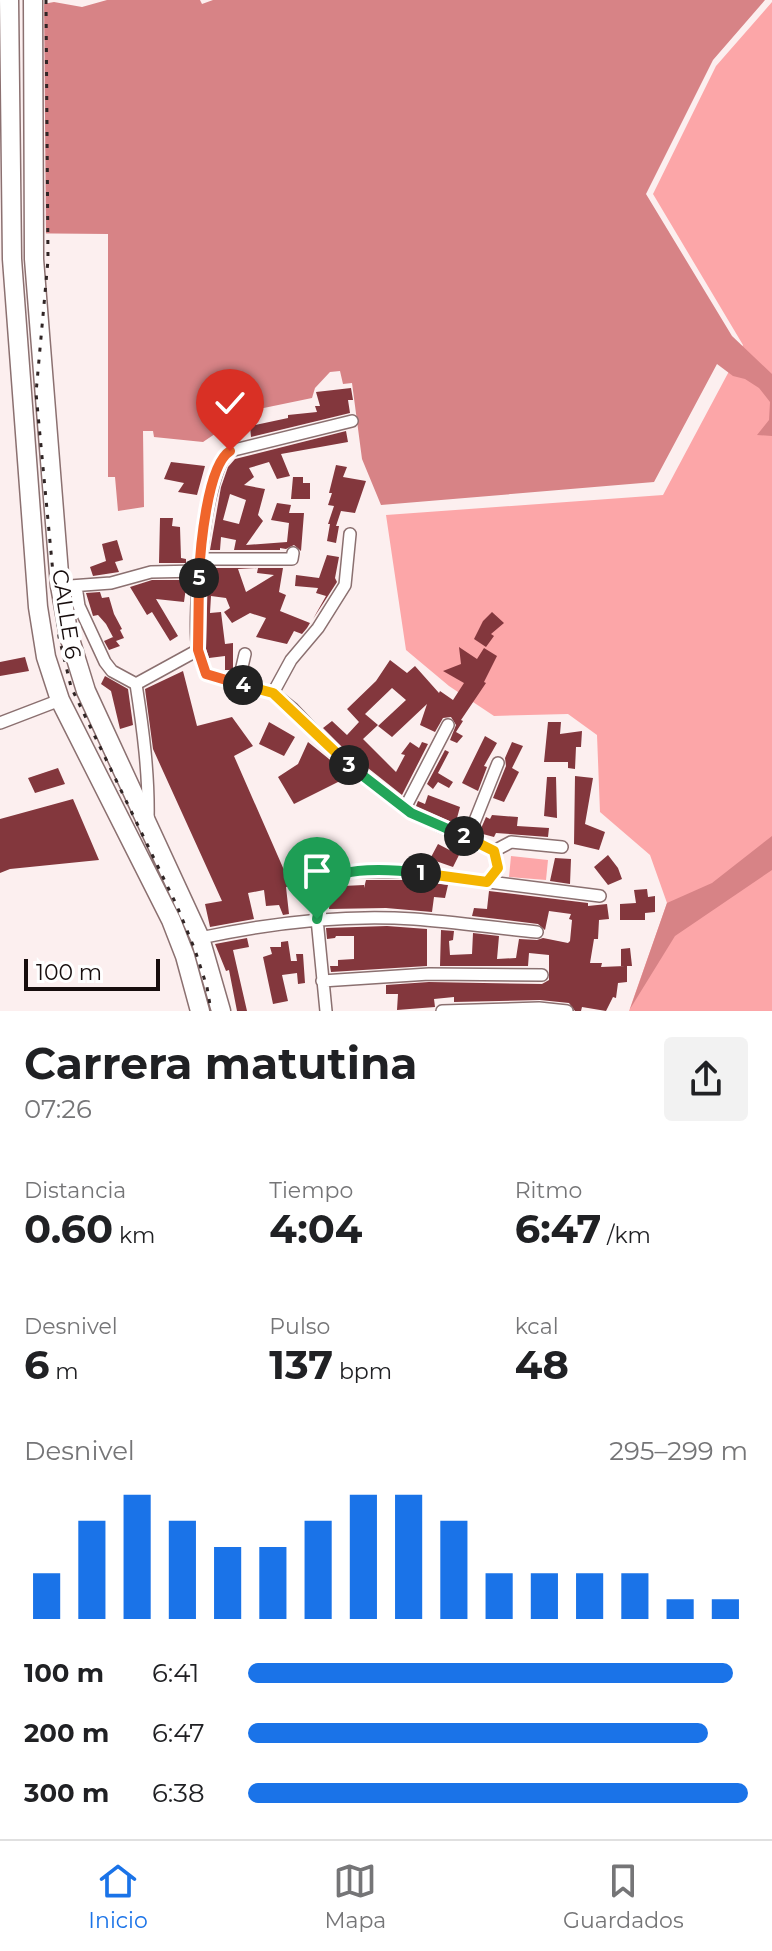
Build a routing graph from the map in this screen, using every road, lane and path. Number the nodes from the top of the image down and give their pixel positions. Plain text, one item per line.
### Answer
1 (9, 0) edge
2 (33, 0) edge
3 (352, 421) dead end
4 (350, 534) dead end
5 (293, 553) dead end
6 (200, 565) junction
7 (68, 586) junction
8 (198, 650) junction
9 (245, 654) dead end
10 (136, 684) junction
11 (238, 684) junction
12 (273, 693) junction
13 (60, 700) junction
14 (0, 723) edge
15 (448, 725) dead end
16 (498, 763) dead end
17 (405, 808) junction
18 (148, 825) junction
19 (468, 838) junction
20 (562, 847) dead end
21 (494, 851) junction
22 (487, 882) junction
23 (600, 896) dead end
24 (317, 919) junction
25 (537, 932) dead end
26 (200, 938) junction
27 (542, 975) dead end
28 (322, 981) junction
29 (200, 1011) edge
30 (221, 1011) edge
31 (326, 1011) edge
32 (442, 1011) edge
33 (567, 1011) edge

1 - 13 highway, CALLE 6
2 - 7 highway, CALLE 6
3 - 6 street
4 - 12 street
5 - 6 street
6 - 7 street
6 - 8 street
7 - 10 street
7 - 18 highway, CALLE 6
8 - 10 street
8 - 11 street
9 - 11 street
10 - 18 street
11 - 12 street
12 - 17 street
13 - 14 street
13 - 29 highway, CALLE 6
15 - 17 street
16 - 19 street
17 - 19 street
18 - 26 highway, CALLE 6
19 - 21 street
20 - 21 street
21 - 22 street
22 - 23 street
22 - 24 street
24 - 25 street
24 - 26 street
24 - 28 street
26 - 30 highway, CALLE 6
27 - 28 street
28 - 31 street
32 - 33 street

